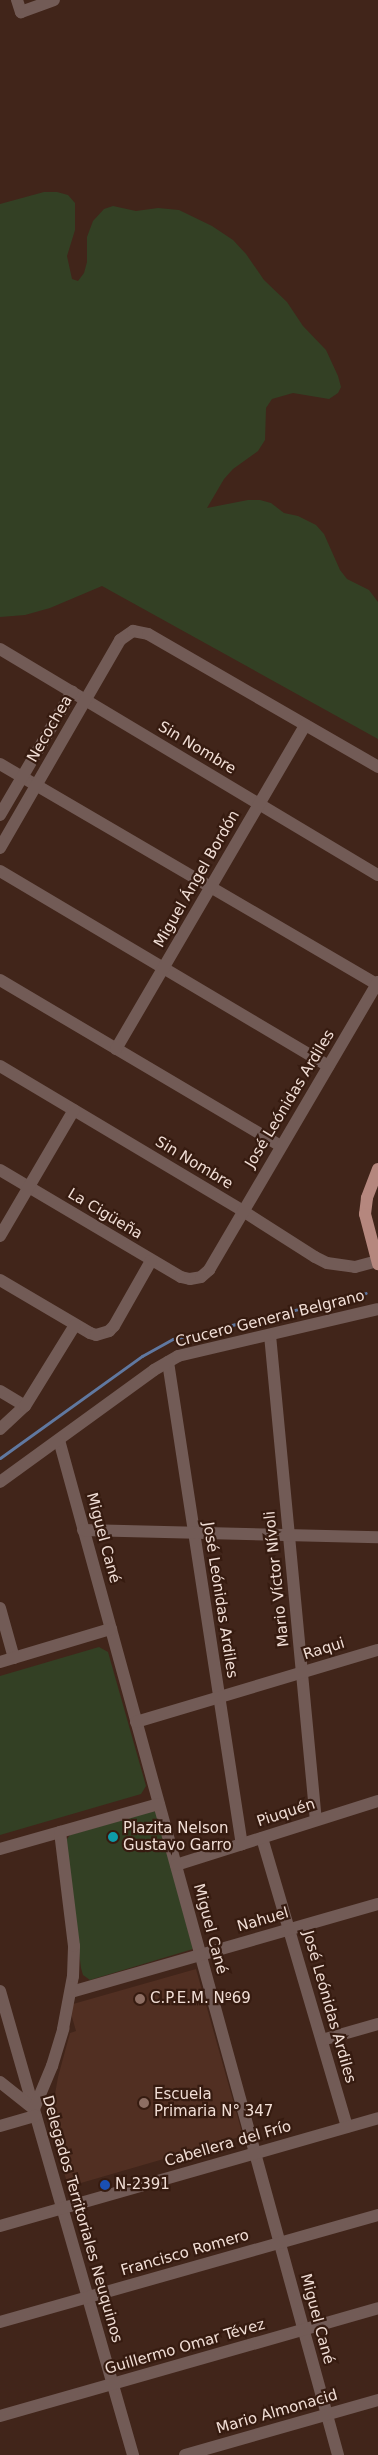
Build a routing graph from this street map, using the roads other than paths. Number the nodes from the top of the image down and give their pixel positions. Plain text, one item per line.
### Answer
1 (54, 0) edge
2 (19, 6) edge
3 (0, 649) edge
4 (72, 692) junction
5 (86, 701) junction
6 (306, 725) junction
7 (0, 764) edge
8 (378, 767) edge
9 (22, 777) junction
10 (36, 785) junction
11 (259, 804) junction
12 (0, 815) edge
13 (0, 848) edge
14 (0, 871) edge
15 (378, 875) edge
16 (210, 887) junction
17 (163, 968) junction
18 (0, 980) edge
19 (377, 983) edge
20 (116, 1049) junction
21 (0, 1066) edge
22 (329, 1066) junction
23 (74, 1110) junction
24 (281, 1146) junction
25 (378, 1169) edge
26 (0, 1170) edge
27 (29, 1187) junction
28 (243, 1211) junction
29 (0, 1236) edge
30 (152, 1261) junction
31 (378, 1263) edge
32 (195, 1279) joint
33 (0, 1280) edge
34 (378, 1309) edge
35 (76, 1325) junction
36 (270, 1336) junction
37 (168, 1362) junction
38 (0, 1391) edge
39 (26, 1406) junction
40 (0, 1430) edge
41 (59, 1440) junction
42 (0, 1482) edge
43 (84, 1530) junction
44 (192, 1531) junction
45 (289, 1535) junction
46 (378, 1537) edge
47 (0, 1608) edge
48 (110, 1629) junction
49 (378, 1650) edge
50 (14, 1658) junction
51 (0, 1662) edge
52 (302, 1673) junction
53 (218, 1698) junction
54 (136, 1722) junction
55 (378, 1801) edge
56 (159, 1804) junction
57 (316, 1820) junction
58 (60, 1832) junction
59 (262, 1838) junction
60 (242, 1844) junction
61 (0, 1849) edge
62 (176, 1865) junction
63 (378, 1904) edge
64 (289, 1930) junction
65 (200, 1955) junction
66 (0, 1991) edge
67 (71, 1992) junction
68 (378, 2024) edge
69 (322, 2040) junction
70 (0, 2082) edge
71 (35, 2112) junction
72 (378, 2118) edge
73 (0, 2126) edge
74 (347, 2127) junction
75 (255, 2154) junction
76 (62, 2208) junction
77 (378, 2215) edge
78 (0, 2226) edge
79 (280, 2243) junction
80 (88, 2297) junction
81 (378, 2308) edge
82 (0, 2322) edge
83 (303, 2330) junction
84 (113, 2384) junction
85 (378, 2400) edge
86 (327, 2414) junction
87 (0, 2416) edge
88 (133, 2455) edge
89 (185, 2455) edge
90 (338, 2455) edge

1 - 2 street
3 - 4 street, Sin Nombre
4 - 5 street, Sin Nombre
4 - 9 street, Necochea
5 - 6 street, Necochea
5 - 10 street, Necochea
5 - 11 street, Sin Nombre
6 - 8 street
6 - 11 street, Miguel Ángel Bordón
7 - 9 street
9 - 10 street
9 - 12 street, Necochea
10 - 13 street, Necochea
10 - 16 street
11 - 15 street, Sin Nombre
11 - 16 street, Miguel Ángel Bordón
14 - 17 street
16 - 17 street, Miguel Ángel Bordón
16 - 19 street
17 - 20 street, Miguel Ángel Bordón
17 - 22 street
18 - 20 street
19 - 22 street, José Leónidas Ardiles
20 - 24 street
21 - 23 street, Sin Nombre
22 - 24 street, José Leónidas Ardiles
23 - 27 street
23 - 28 street, Sin Nombre
24 - 28 street, José Leónidas Ardiles
25 - 31 main road
26 - 27 street, La Cigüeña
27 - 29 street
27 - 30 street, La Cigüeña
28 - 31 street, Sin Nombre
28 - 32 street, José Leónidas Ardiles
30 - 32 street, La Cigüeña
30 - 35 street
33 - 35 street
34 - 36 street, Crucero General Belgrano
35 - 39 street
36 - 37 street, Crucero General Belgrano
36 - 45 street, Mario Víctor Nívoli
37 - 41 street, Crucero General Belgrano
37 - 44 street, José Leónidas Ardiles
38 - 39 street
39 - 40 street
41 - 42 street, Crucero General Belgrano
41 - 43 street, Miguel Cané
43 - 44 street
43 - 48 street, Miguel Cané
44 - 45 street
44 - 53 street, José Leónidas Ardiles
45 - 46 street
45 - 52 street, Mario Víctor Nívoli
47 - 50 street
48 - 50 street
48 - 54 street, Miguel Cané
49 - 52 street, Raqui
50 - 51 street
52 - 53 street, Raqui
52 - 57 street, Mario Víctor Nívoli
53 - 54 street, Raqui
53 - 60 street, José Leónidas Ardiles
54 - 56 street, Miguel Cané
55 - 57 street, Piuquén
56 - 58 street
56 - 62 street, Miguel Cané
57 - 59 street, Piuquén
58 - 61 street
58 - 67 street
59 - 60 street, Piuquén
59 - 64 street, José Leónidas Ardiles
60 - 62 street, Piuquén
62 - 65 street, Miguel Cané
63 - 64 street, Nahuel
64 - 65 street, Nahuel
64 - 69 street, José Leónidas Ardiles
65 - 67 street, Nahuel
65 - 75 street, Miguel Cané
66 - 71 street, Delegados Territoriales Neuquinos
67 - 71 street
68 - 69 street
69 - 74 street, José Leónidas Ardiles
70 - 71 street
71 - 73 street
71 - 76 street, Delegados Territoriales Neuquinos
72 - 74 street, Cabellera del Frío
74 - 75 street, Cabellera del Frío
75 - 76 street, Cabellera del Frío
75 - 79 street, Miguel Cané
76 - 78 street, Cabellera del Frío
76 - 80 street, Delegados Territoriales Neuquinos
77 - 79 street, Francisco Romero
79 - 80 street, Francisco Romero
79 - 83 street, Miguel Cané
80 - 82 street, Francisco Romero
80 - 84 street, Delegados Territoriales Neuquinos
81 - 83 street, Guillermo Omar Tévez
83 - 84 street, Guillermo Omar Tévez
83 - 86 street, Miguel Cané
84 - 87 street, Guillermo Omar Tévez
84 - 88 street, Delegados Territoriales Neuquinos
85 - 86 street, Mario Almonacid
86 - 89 street, Mario Almonacid
86 - 90 street, Miguel Cané

